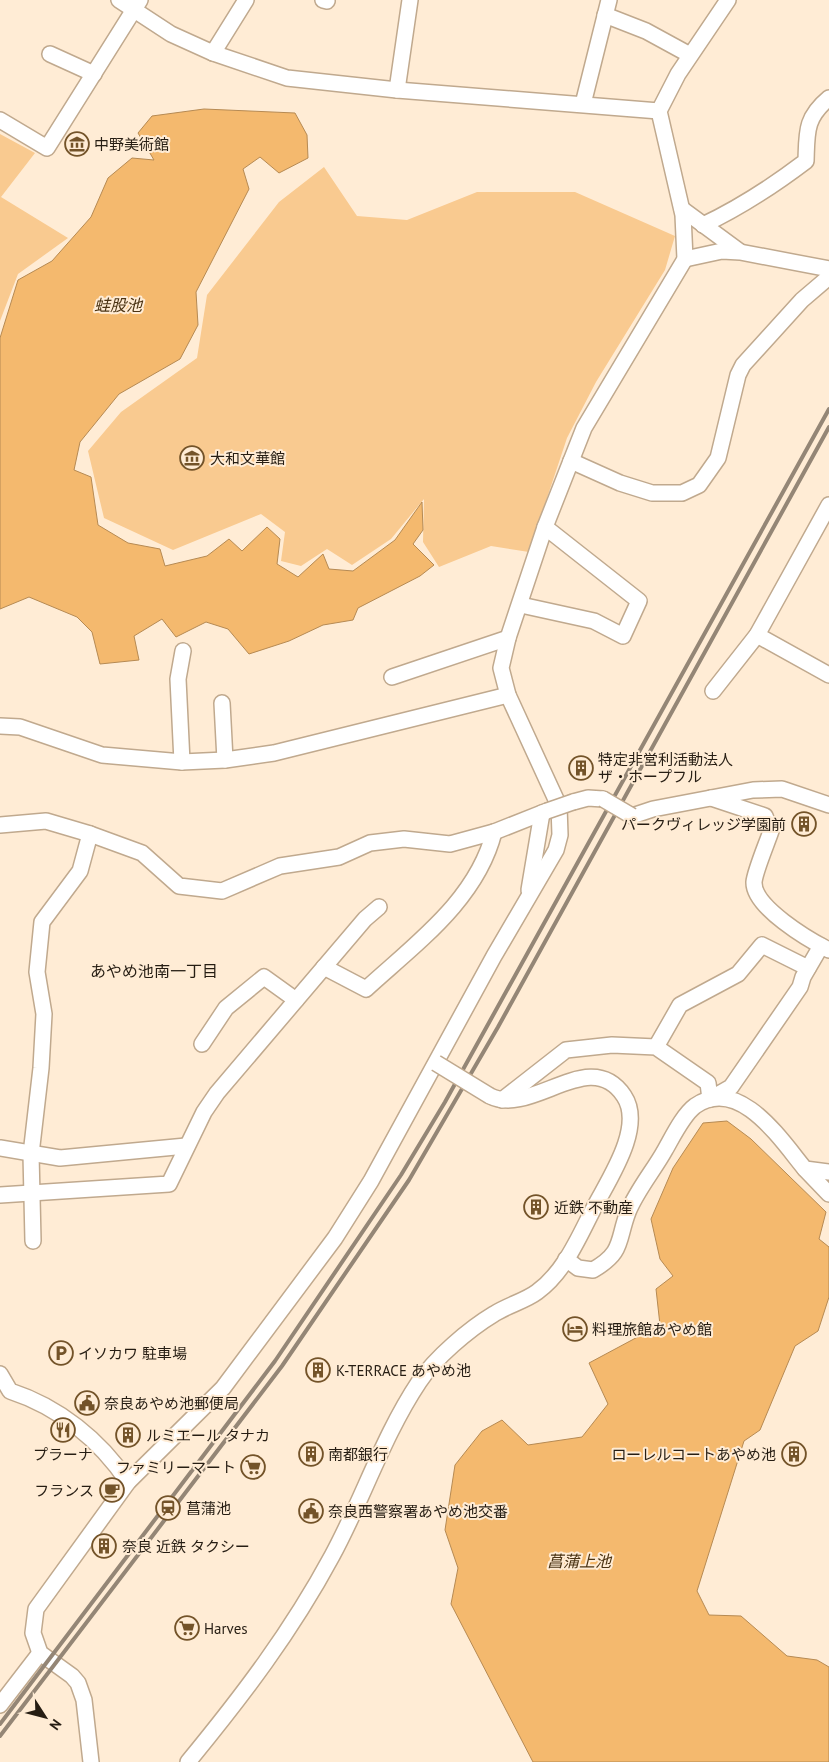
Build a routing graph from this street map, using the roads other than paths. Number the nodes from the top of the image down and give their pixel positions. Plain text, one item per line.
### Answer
1 (119, 0) edge
2 (246, 0) edge
3 (410, 0) edge
4 (609, 0) edge
5 (728, 0) edge
6 (137, 5) edge
7 (605, 15) junction
8 (213, 53) junction
9 (50, 54) dead end
10 (690, 56) junction
11 (94, 74) junction
12 (397, 90) junction
13 (829, 98) edge
14 (582, 104) junction
15 (659, 111) junction
16 (0, 120) edge
17 (682, 209) junction
18 (703, 225) junction
19 (740, 252) junction
20 (685, 259) junction
21 (829, 269) edge
22 (829, 276) edge
23 (571, 461) junction
24 (827, 514) edge
25 (546, 526) junction
26 (521, 605) junction
27 (756, 635) junction
28 (508, 638) junction
29 (183, 651) dead end
30 (829, 675) edge
31 (392, 677) dead end
32 (713, 691) dead end
33 (508, 696) junction
34 (222, 703) dead end
35 (0, 726) edge
36 (225, 760) junction
37 (182, 762) junction
38 (711, 798) junction
39 (829, 805) edge
40 (545, 812) junction
41 (0, 825) edge
42 (494, 832) junction
43 (90, 834) junction
44 (526, 901) junction
45 (379, 907) dead end
46 (825, 948) edge
47 (324, 967) junction
48 (808, 968) junction
49 (296, 1000) junction
50 (202, 1044) dead end
51 (656, 1047) junction
52 (436, 1063) junction
53 (496, 1099) junction
54 (710, 1099) junction
55 (186, 1146) junction
56 (0, 1148) edge
57 (32, 1154) junction
58 (805, 1169) junction
59 (829, 1172) edge
60 (30, 1194) junction
61 (829, 1194) edge
62 (0, 1195) edge
63 (33, 1241) dead end
64 (566, 1259) junction
65 (0, 1374) edge
66 (5, 1393) edge
67 (128, 1482) junction
68 (40, 1653) junction
69 (0, 1705) edge
70 (90, 1762) edge
71 (188, 1762) edge

1 - 6 street
2 - 8 street
3 - 12 street
4 - 7 street
5 - 10 street
6 - 8 street
6 - 11 street
7 - 10 street
7 - 14 street
8 - 12 street
9 - 11 street
10 - 15 street
11 - 16 street
12 - 14 street
13 - 18 street
14 - 15 street
15 - 17 street
17 - 18 street
17 - 20 street
18 - 19 street
19 - 20 street
19 - 21 street
20 - 23 street
22 - 23 street
23 - 25 street
24 - 27 street
25 - 26 street
25 - 26 street
26 - 28 street
27 - 30 street
27 - 32 street
28 - 31 street
28 - 33 street
29 - 37 street
33 - 36 street
33 - 44 street
34 - 36 street
35 - 37 street
36 - 37 street
38 - 39 street
38 - 40 street, bridge
38 - 46 street
40 - 42 street
40 - 44 street
41 - 43 street
42 - 43 street
42 - 47 street
43 - 57 street
44 - 52 street
45 - 47 street
46 - 48 street
47 - 49 street
48 - 51 street
48 - 54 street
49 - 50 street
49 - 55 street
51 - 53 street
51 - 54 street
52 - 53 street, bridge
52 - 67 street
53 - 64 street
54 - 58 street
54 - 64 street
55 - 57 street
55 - 60 street
56 - 57 street
57 - 60 street
58 - 59 street
58 - 61 street
60 - 62 street
60 - 63 street
64 - 71 street
65 - 66 street
66 - 67 street
67 - 68 street
68 - 69 street
68 - 70 street

